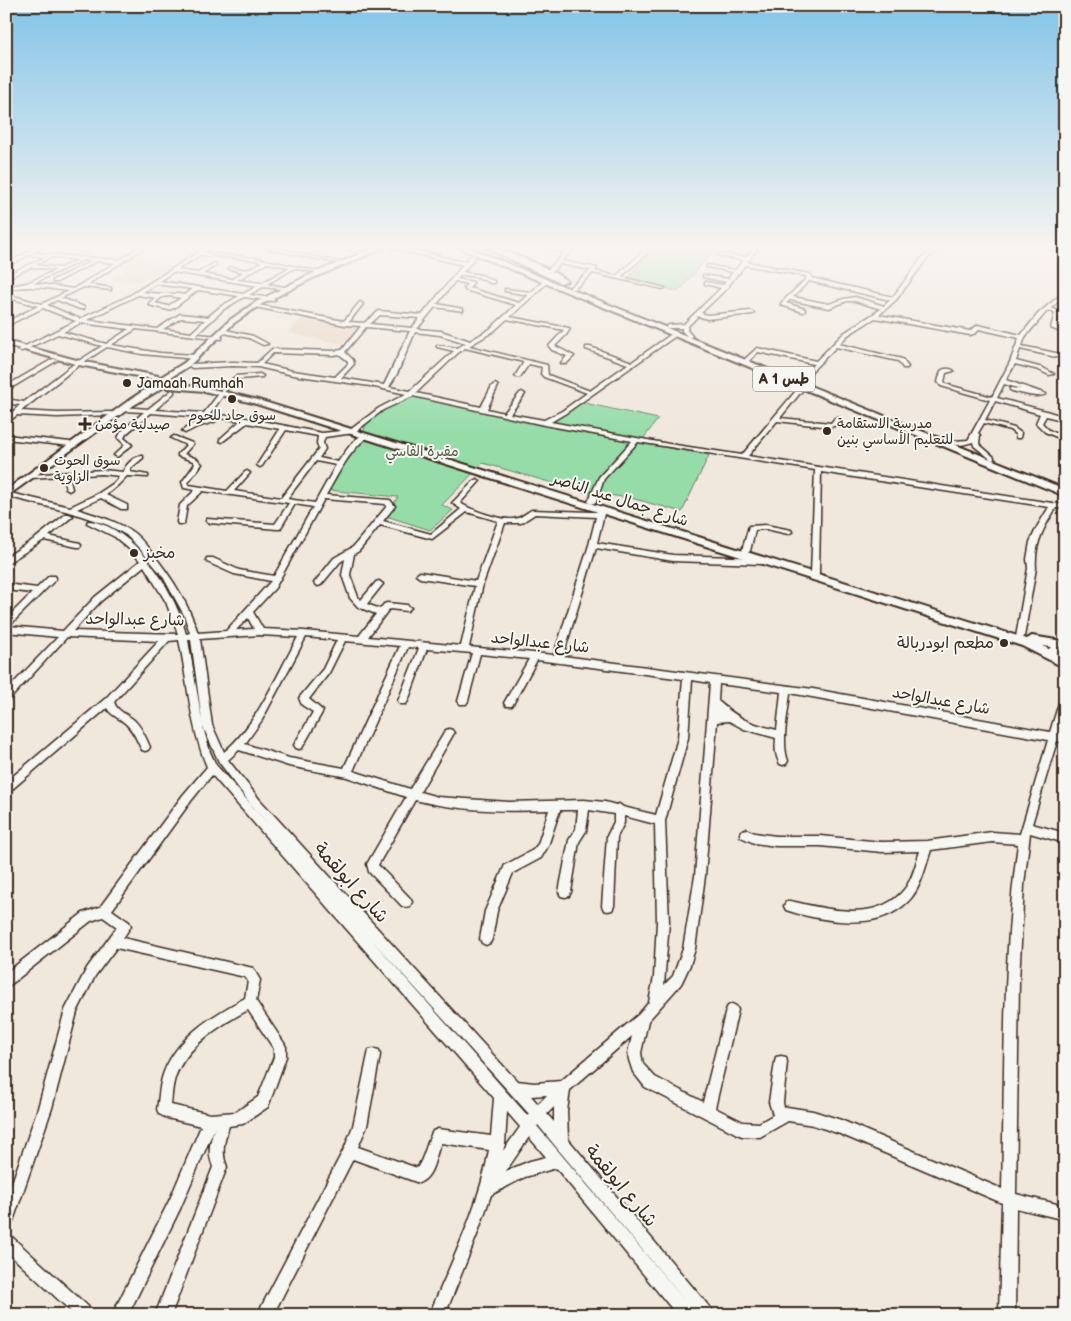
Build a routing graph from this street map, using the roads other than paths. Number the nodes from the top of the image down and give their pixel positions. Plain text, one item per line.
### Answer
1 (35, 310) edge
2 (51, 310) edge
3 (103, 310) edge
4 (223, 310) edge
5 (249, 310) edge
6 (254, 310) edge
7 (272, 310) edge
8 (356, 310) edge
9 (429, 310) edge
10 (515, 310) edge
11 (621, 310) edge
12 (622, 310) edge
13 (702, 310) edge
14 (883, 310) edge
15 (1046, 310) edge
16 (1053, 310) edge
17 (752, 313) dead end
18 (698, 314) junction
19 (873, 316) junction
20 (423, 317) junction
21 (507, 318) junction
22 (209, 319) junction
23 (80, 321) junction
24 (345, 323) junction
25 (6, 324) edge
26 (364, 326) junction
27 (684, 326) junction
28 (134, 328) junction
29 (413, 330) junction
30 (157, 331) junction
31 (672, 331) junction
32 (58, 332) junction
33 (1065, 332) edge
34 (192, 335) junction
35 (221, 336) junction
36 (689, 336) junction
37 (1022, 337) junction
38 (6, 343) edge
39 (471, 343) junction
40 (265, 344) dead end
41 (834, 345) junction
42 (104, 346) junction
43 (439, 346) dead end
44 (1019, 346) junction
45 (6, 347) edge
46 (461, 348) junction
47 (588, 348) dead end
48 (22, 349) junction
49 (341, 352) junction
50 (1065, 357) edge
51 (194, 358) junction
52 (55, 360) junction
53 (747, 360) junction
54 (527, 362) junction
55 (1013, 362) junction
56 (564, 363) dead end
57 (818, 363) junction
58 (78, 364) junction
59 (633, 364) junction
60 (258, 365) junction
61 (192, 366) junction
62 (905, 367) dead end
63 (951, 371) dead end
64 (1051, 374) dead end
65 (260, 376) dead end
66 (518, 376) dead end
67 (338, 379) junction
68 (1002, 381) junction
69 (165, 383) junction
70 (801, 384) junction
71 (496, 386) dead end
72 (386, 387) junction
73 (6, 389) edge
74 (1012, 389) dead end
75 (222, 392) junction
76 (590, 393) junction
77 (411, 394) junction
78 (522, 394) dead end
79 (993, 399) junction
80 (6, 401) edge
81 (25, 404) junction
82 (860, 408) junction
83 (123, 409) junction
84 (483, 410) junction
85 (150, 411) junction
86 (1044, 412) junction
87 (16, 413) junction
88 (111, 414) junction
89 (207, 414) junction
90 (506, 415) junction
91 (221, 416) junction
92 (775, 419) junction
93 (837, 419) dead end
94 (1065, 419) edge
95 (246, 420) junction
96 (6, 422) edge
97 (544, 423) junction
98 (981, 424) junction
99 (285, 427) junction
100 (185, 431) dead end
101 (358, 432) junction
102 (322, 435) junction
103 (1059, 436) dead end
104 (6, 437) edge
105 (1018, 437) dead end
106 (174, 438) dead end
107 (222, 440) dead end
108 (636, 440) junction
109 (954, 443) junction
110 (70, 444) junction
111 (116, 455) dead end
112 (141, 457) dead end
113 (743, 458) junction
114 (992, 458) junction
115 (314, 459) junction
116 (340, 464) junction
117 (260, 465) dead end
118 (818, 470) junction
119 (126, 473) junction
120 (247, 473) dead end
121 (62, 475) junction
122 (31, 476) junction
123 (146, 476) dead end
124 (477, 481) dead end
125 (1065, 487) edge
126 (69, 489) dead end
127 (200, 489) junction
128 (230, 492) junction
129 (6, 493) edge
130 (1065, 493) edge
131 (101, 495) junction
132 (321, 497) junction
133 (6, 500) edge
134 (282, 501) junction
135 (293, 502) junction
136 (592, 502) junction
137 (317, 505) junction
138 (1054, 505) junction
139 (124, 507) dead end
140 (1065, 507) edge
141 (466, 509) junction
142 (601, 512) junction
143 (69, 513) junction
144 (210, 521) dead end
145 (502, 521) junction
146 (181, 522) dead end
147 (379, 522) junction
148 (788, 532) dead end
149 (44, 537) junction
150 (77, 545) dead end
151 (593, 545) junction
152 (746, 551) junction
153 (350, 553) junction
154 (210, 560) dead end
155 (762, 560) junction
156 (6, 561) edge
157 (144, 561) junction
158 (815, 572) junction
159 (420, 575) dead end
160 (52, 578) dead end
161 (276, 579) junction
162 (318, 583) dead end
163 (379, 584) dead end
164 (479, 584) junction
165 (6, 587) edge
166 (39, 591) junction
167 (361, 605) junction
168 (407, 608) dead end
169 (250, 612) junction
170 (382, 613) junction
171 (6, 624) edge
172 (6, 629) edge
173 (260, 632) junction
174 (64, 634) junction
175 (228, 634) junction
176 (304, 634) junction
177 (189, 636) junction
178 (1020, 637) junction
179 (167, 638) junction
180 (342, 638) junction
181 (361, 640) junction
182 (1063, 643) edge
183 (405, 644) junction
184 (424, 646) junction
185 (464, 650) junction
186 (477, 651) junction
187 (535, 656) junction
188 (558, 658) junction
189 (1062, 663) edge
190 (688, 678) junction
191 (715, 681) junction
192 (6, 684) edge
193 (17, 685) junction
194 (786, 690) junction
195 (6, 697) edge
196 (463, 700) dead end
197 (1065, 700) edge
198 (109, 701) junction
199 (403, 701) dead end
200 (714, 702) junction
201 (509, 703) dead end
202 (730, 717) junction
203 (712, 718) junction
204 (449, 733) dead end
205 (781, 735) junction
206 (1059, 737) edge
207 (300, 745) dead end
208 (238, 746) junction
209 (145, 747) dead end
210 (222, 759) junction
211 (783, 761) dead end
212 (212, 768) junction
213 (347, 773) junction
214 (6, 774) edge
215 (17, 777) junction
216 (6, 788) edge
217 (411, 794) junction
218 (584, 805) junction
219 (556, 806) junction
220 (619, 809) junction
221 (660, 821) junction
222 (1024, 833) junction
223 (745, 834) dead end
224 (1065, 838) edge
225 (927, 846) junction
226 (565, 892) dead end
227 (406, 902) dead end
228 (608, 906) dead end
229 (790, 906) dead end
230 (104, 911) junction
231 (486, 938) dead end
232 (114, 942) junction
233 (6, 981) edge
234 (250, 1002) junction
235 (654, 1007) junction
236 (732, 1010) dead end
237 (643, 1018) junction
238 (374, 1055) dead end
239 (781, 1062) dead end
240 (514, 1087) junction
241 (564, 1087) junction
242 (501, 1096) junction
243 (708, 1111) junction
244 (538, 1114) junction
245 (780, 1117) junction
246 (217, 1120) junction
247 (528, 1126) junction
248 (561, 1142) junction
249 (498, 1144) junction
250 (350, 1151) junction
251 (559, 1161) junction
252 (485, 1192) junction
253 (1009, 1199) junction
254 (1065, 1213) edge
255 (6, 1221) edge
256 (6, 1241) edge
257 (86, 1315) edge
258 (120, 1315) edge
259 (163, 1315) edge
260 (265, 1315) edge
261 (437, 1315) edge
262 (687, 1315) edge
263 (707, 1315) edge
264 (1008, 1315) edge

1 - 25 street
2 - 23 street
3 - 23 street
4 - 22 street
5 - 35 main road
6 - 35 main road
7 - 24 street
8 - 24 street
9 - 20 street
10 - 21 street
11 - 31 highway, A 1 طس
12 - 31 highway
13 - 18 street
14 - 19 street
15 - 37 street
16 - 33 street
17 - 18 street
18 - 27 street
19 - 37 street
19 - 41 street
20 - 26 street
20 - 29 street
21 - 39 street
21 - 56 street
22 - 30 street
22 - 34 street
23 - 28 street
23 - 32 street
24 - 26 street
26 - 29 street
26 - 49 street
27 - 31 street
27 - 36 street
28 - 30 street
28 - 42 street
29 - 39 street
29 - 72 street
30 - 34 street
31 - 36 highway
31 - 59 street
31 - 70 highway, A 1 طس
32 - 42 street
32 - 48 street
34 - 35 street
35 - 40 street
35 - 51 main road
35 - 61 main road
36 - 53 highway
37 - 44 street
38 - 48 main road, شارع جمال عبد الناصر
39 - 46 street
41 - 57 street
41 - 62 street
42 - 51 street
42 - 58 street
43 - 46 street
44 - 50 street
44 - 55 street
45 - 48 main road, شارع جمال عبد الناصر
46 - 54 street
46 - 77 street
47 - 59 street
48 - 52 main road, شارع جمال عبد الناصر
48 - 58 main road, شارع جمال عبد الناصر
49 - 60 street
49 - 67 street
51 - 69 main road
52 - 58 main road, شارع جمال عبد الناصر
52 - 73 street
53 - 57 street
53 - 70 highway
54 - 66 street
54 - 76 street
55 - 64 street
55 - 68 street
57 - 70 street
58 - 69 main road, شارع جمال عبد الناصر
58 - 81 street
59 - 76 street
60 - 61 street
60 - 67 street
61 - 69 main road
63 - 79 street
65 - 75 street
67 - 72 street
68 - 74 street
68 - 79 street
69 - 75 main road, شارع جمال عبد الناصر
69 - 83 main road
69 - 85 street
69 - 88 main road
70 - 82 highway, A 1 طس
70 - 92 street
71 - 84 street
72 - 77 street
75 - 89 street
75 - 101 main road, شارع جمال عبد الناصر
76 - 97 street
77 - 84 street
77 - 101 street
78 - 90 street
79 - 86 street
79 - 98 street
80 - 81 street
81 - 87 street
82 - 109 highway
82 - 130 highway, A 1 طس
83 - 85 street
83 - 122 main road
84 - 90 street
85 - 89 street
85 - 111 street
86 - 94 street
86 - 103 street
87 - 88 street
87 - 96 street
88 - 110 main road
89 - 91 street
90 - 97 street
91 - 95 street
91 - 100 street
92 - 93 street
92 - 113 street
95 - 99 street
95 - 107 street
97 - 108 street
98 - 105 street
98 - 109 street
98 - 114 street
99 - 102 street
99 - 117 street
101 - 102 street
101 - 116 street
101 - 136 main road, شارع جمال عبد الناصر
101 - 142 main road, شارع جمال عبد الناصر
102 - 115 street
104 - 110 street
106 - 127 street
108 - 113 street
108 - 136 street
109 - 114 highway
110 - 129 main road
112 - 119 street
113 - 118 street
114 - 125 highway
115 - 116 street
115 - 134 street
116 - 132 street
118 - 138 street
118 - 158 street
119 - 121 street
119 - 123 street
119 - 131 street
120 - 128 street
121 - 122 street
121 - 126 street
122 - 129 main road
124 - 141 street
127 - 128 street
127 - 146 street
128 - 134 street
129 - 143 street, شارع ابولقمة
131 - 139 street
131 - 143 street
132 - 137 street
132 - 147 street
133 - 143 street, شارع ابولقمة
134 - 135 street
135 - 137 street
135 - 144 street
136 - 152 main road, شارع جمال عبد الناصر
137 - 161 street
138 - 140 street
138 - 178 street
141 - 145 street
141 - 147 street
142 - 145 street
142 - 151 street
142 - 155 main road, شارع جمال عبد الناصر
143 - 149 street
143 - 157 street, شارع ابولقمة
143 - 177 street, شارع ابولقمة
145 - 164 street
147 - 153 street
148 - 152 street
149 - 150 street
149 - 156 street
151 - 155 street
151 - 188 street
152 - 158 main road, شارع جمال عبد الناصر
153 - 162 street
153 - 167 street
154 - 161 street
155 - 189 main road, شارع جمال عبد الناصر
157 - 174 street
157 - 177 street, شارع ابولقمة
158 - 178 main road, شارع جمال عبد الناصر
159 - 164 street
160 - 166 street
161 - 169 street
163 - 167 street
164 - 185 street
165 - 166 street
166 - 171 street
167 - 170 street
168 - 170 street
169 - 173 street
169 - 175 street
170 - 181 street
172 - 174 street, شارع عبدالواحد
173 - 175 street, شارع عبدالواحد
173 - 176 street, شارع عبدالواحد
174 - 179 street, شارع عبدالواحد
174 - 193 street
175 - 177 street, شارع عبدالواحد
176 - 180 street, شارع عبدالواحد
176 - 208 street
177 - 179 street, شارع عبدالواحد
177 - 210 street, شارع ابولقمة
177 - 212 street, شارع ابولقمة
178 - 182 main road, شارع جمال عبد الناصر
179 - 198 street
180 - 181 street, شارع عبدالواحد
180 - 207 street
181 - 183 street, شارع عبدالواحد
182 - 189 main road
183 - 184 street, شارع عبدالواحد
183 - 213 street
184 - 185 street, شارع عبدالواحد
184 - 199 street
185 - 186 street, شارع عبدالواحد
186 - 187 street, شارع عبدالواحد
186 - 196 street
187 - 188 street, شارع عبدالواحد
187 - 201 street
188 - 190 street, شارع عبدالواحد
190 - 191 street, شارع عبدالواحد
190 - 221 street
191 - 194 street, شارع عبدالواحد
191 - 200 street
192 - 193 street
193 - 195 street
194 - 205 street
194 - 206 street, شارع عبدالواحد
197 - 206 street
198 - 209 street
198 - 215 street
200 - 202 street
200 - 203 street
202 - 203 street
202 - 205 street
203 - 235 street
204 - 217 street
205 - 211 street
206 - 222 street
208 - 210 street
208 - 213 street
210 - 240 street, شارع ابولقمة
212 - 230 street
212 - 242 street, شارع ابولقمة
213 - 217 street
214 - 215 street
215 - 216 street
217 - 219 street
217 - 227 street
218 - 219 street
218 - 220 street
218 - 226 street
219 - 231 street
220 - 221 street
220 - 228 street
221 - 235 street
222 - 224 street
222 - 225 street
222 - 253 street
223 - 225 street
225 - 229 street
230 - 232 street
230 - 233 street
232 - 234 street
232 - 255 street
234 - 246 street
234 - 246 street
235 - 237 street
236 - 243 street
237 - 241 street
237 - 243 street
238 - 250 street
239 - 245 street
240 - 241 street
240 - 244 street, شارع ابولقمة
241 - 244 street
241 - 248 street
242 - 247 street, شارع ابولقمة
242 - 249 street
243 - 245 street
244 - 247 street
244 - 248 street, شارع ابولقمة
245 - 253 street
246 - 258 street
246 - 259 street
247 - 251 street, شارع ابولقمة
247 - 252 street
248 - 263 street, شارع ابولقمة
249 - 250 street
249 - 252 street
250 - 260 street
251 - 252 street
251 - 262 street, شارع ابولقمة
252 - 261 street
253 - 254 street
253 - 264 street
256 - 257 street

